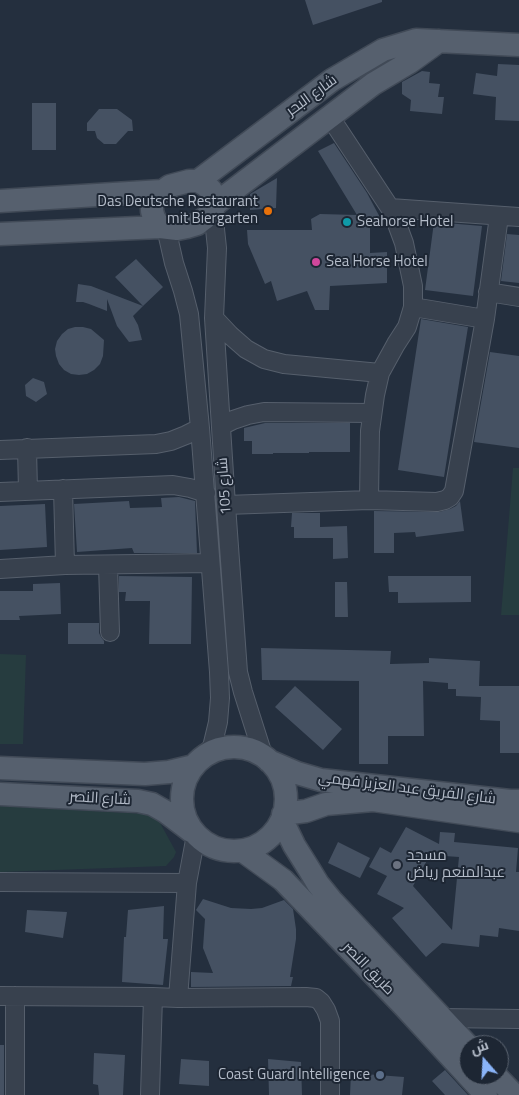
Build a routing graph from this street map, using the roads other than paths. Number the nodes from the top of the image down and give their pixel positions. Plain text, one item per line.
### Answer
1 (439, 41) junction
2 (519, 45) edge
3 (330, 117) junction
4 (198, 181) junction
5 (162, 191) junction
6 (0, 201) edge
7 (214, 208) junction
8 (390, 208) junction
9 (499, 216) junction
10 (519, 217) edge
11 (163, 228) junction
12 (0, 234) edge
13 (488, 292) junction
14 (519, 296) edge
15 (413, 307) junction
16 (214, 318) junction
17 (485, 318) junction
18 (380, 373) junction
19 (372, 413) junction
20 (222, 426) junction
21 (200, 428) junction
22 (27, 448) junction
23 (0, 450) edge
24 (63, 490) junction
25 (28, 491) junction
26 (0, 492) edge
27 (206, 493) junction
28 (369, 500) junction
29 (226, 505) junction
30 (210, 563) junction
31 (65, 565) junction
32 (108, 565) junction
33 (0, 568) edge
34 (110, 632) dead end
35 (266, 759) junction
36 (197, 763) junction
37 (0, 768) edge
38 (0, 794) edge
39 (519, 801) edge
40 (282, 817) junction
41 (519, 821) edge
42 (193, 833) junction
43 (243, 850) junction
44 (0, 882) edge
45 (187, 883) junction
46 (8, 996) edge
47 (153, 997) junction
48 (178, 998) junction
49 (441, 1018) junction
50 (519, 1019) edge
51 (459, 1037) edge
52 (505, 1085) edge
53 (15, 1095) edge
54 (150, 1095) edge
55 (330, 1095) edge
56 (486, 1095) edge
57 (514, 1095) edge

1 - 2 main road, شارع البحر
1 - 3 main road, شارع البحر
1 - 4 main road, شارع البحر
3 - 7 main road, شارع البحر
3 - 8 street
4 - 5 main road
4 - 7 main road
5 - 6 main road
5 - 11 main road
7 - 11 main road
7 - 16 street, شارع 105
8 - 9 street
8 - 15 street
9 - 10 street
9 - 13 street
11 - 12 main road
11 - 21 street, شارع 105
13 - 14 street
13 - 17 street
15 - 17 street
15 - 18 street
16 - 18 street
16 - 20 street, شارع 105
17 - 28 street
18 - 19 street
19 - 20 street
19 - 28 street
20 - 29 street, شارع 105
21 - 22 street
21 - 27 street, شارع 105
22 - 23 street
22 - 25 street
24 - 25 street
24 - 27 street
24 - 31 street
25 - 26 street
27 - 30 street, شارع 105
28 - 29 street
29 - 35 street, شارع 105
30 - 32 street
30 - 36 street, شارع 105
31 - 32 street
31 - 33 street
32 - 34 street
35 - 36 main road
35 - 39 main road, شارع الفريق عبد العزيز فهمي
35 - 40 main road
36 - 37 main road, شارع النصر
36 - 42 main road
38 - 42 main road, شارع النصر
40 - 41 main road, شارع الفريق عبد العزيز فهمي
40 - 43 main road
40 - 49 main road, طريق النصر
42 - 43 main road
42 - 45 street
43 - 56 main road, طريق النصر
44 - 45 street
45 - 48 street
46 - 47 street
46 - 53 street
47 - 48 street
47 - 54 street
48 - 55 street
49 - 50 street
49 - 51 main road, طريق النصر
52 - 57 main road

